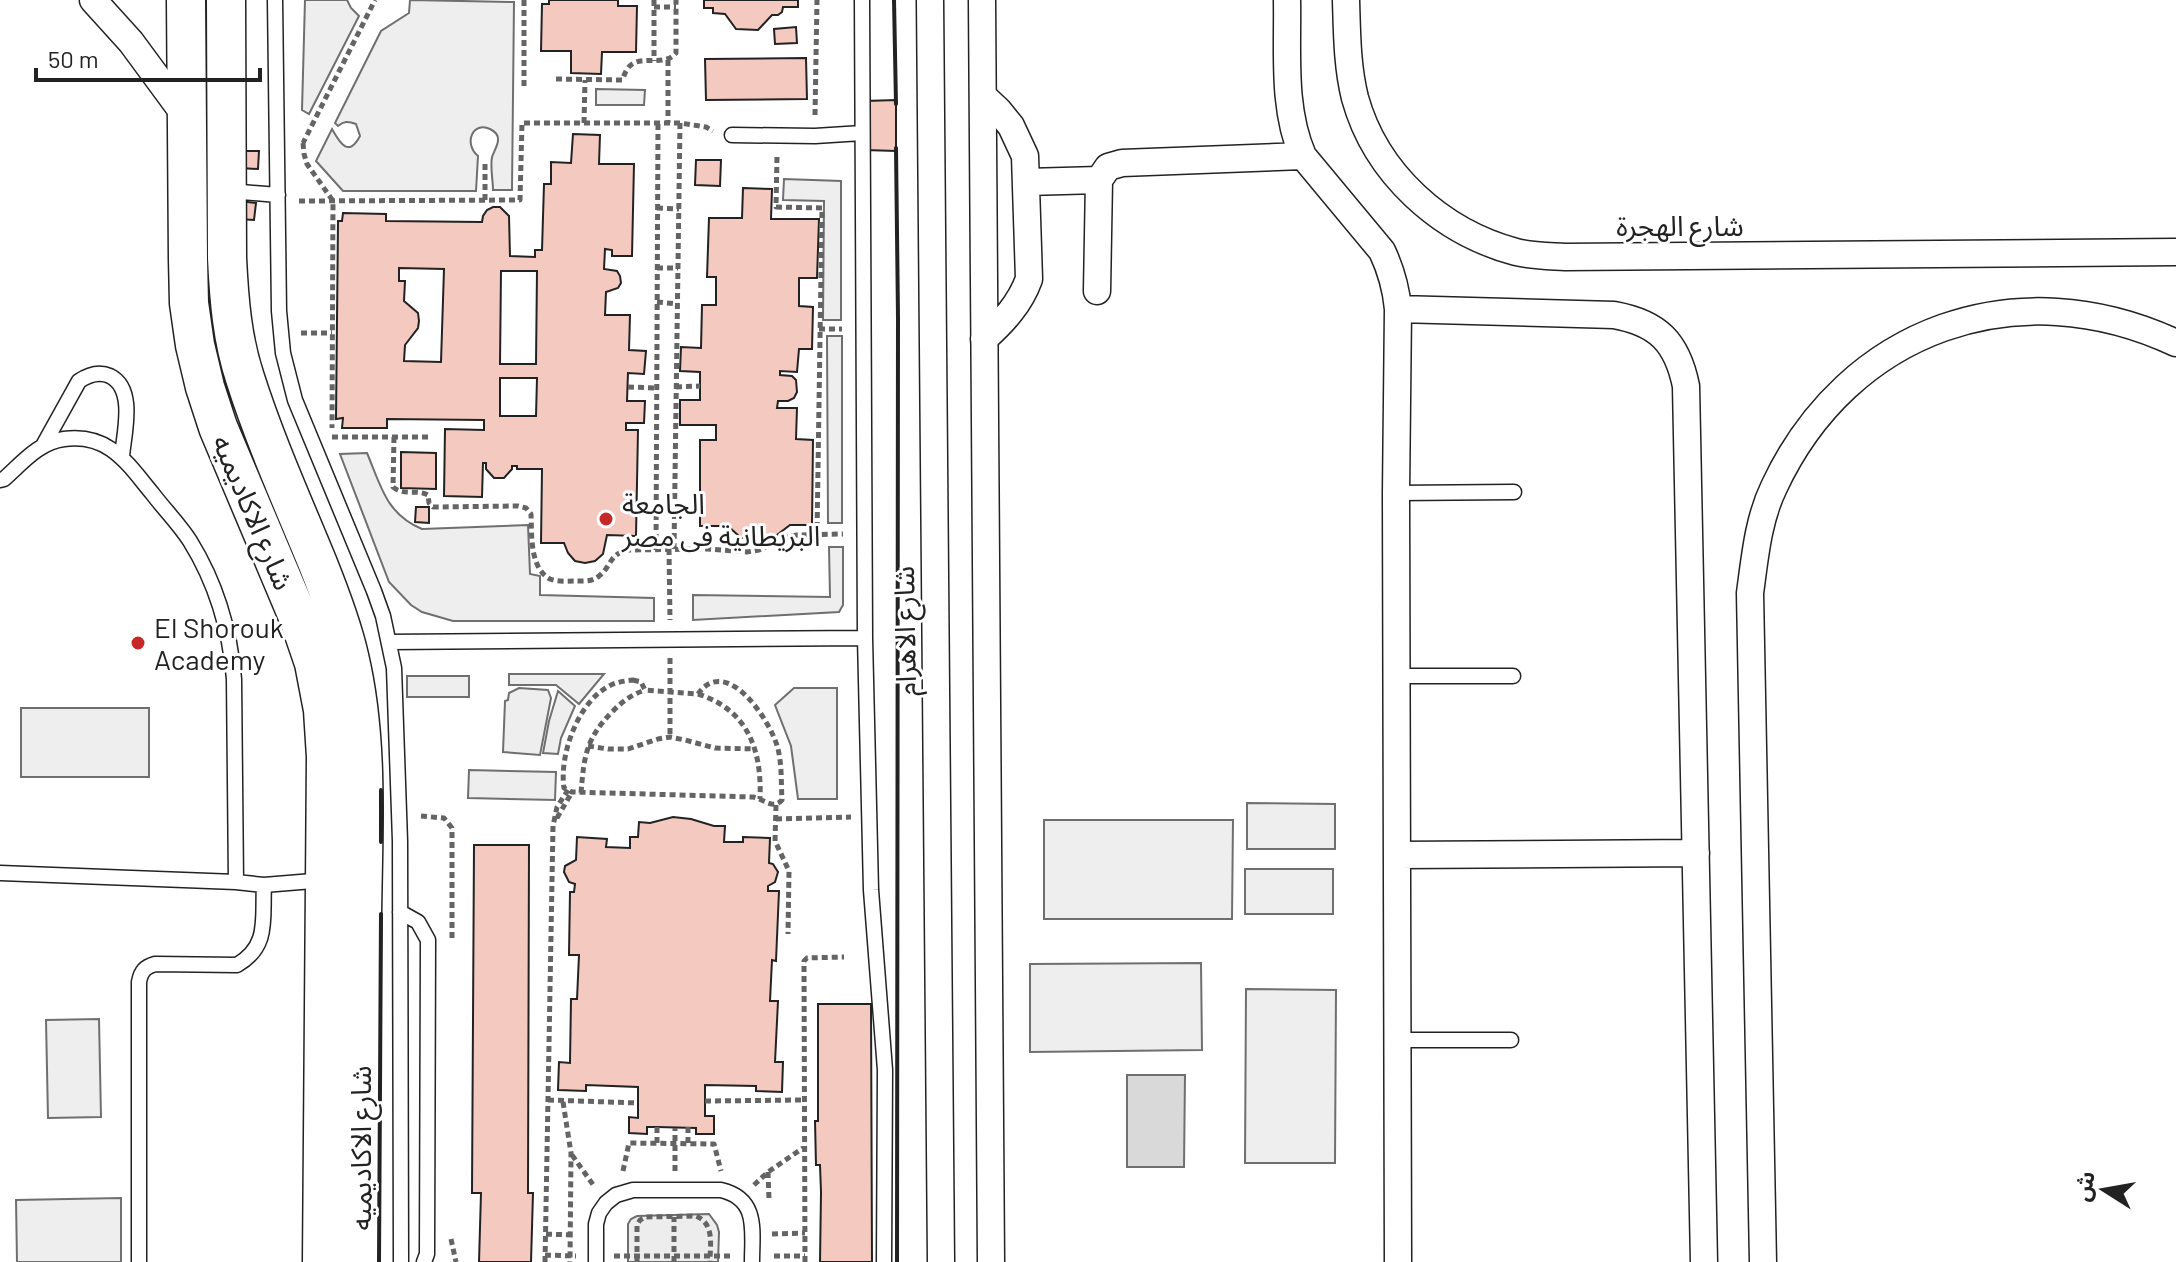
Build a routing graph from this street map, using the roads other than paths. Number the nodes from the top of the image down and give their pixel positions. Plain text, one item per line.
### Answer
1 (93, 0) edge
2 (186, 0) edge
3 (226, 0) edge
4 (275, 0) edge
5 (862, 0) edge
6 (930, 0) edge
7 (982, 0) edge
8 (1287, 0) edge
9 (1346, 0) edge
10 (983, 96) junction
11 (187, 118) junction
12 (862, 133) junction
13 (732, 135) road end
14 (1303, 156) junction
15 (1099, 180) junction
16 (1027, 182) junction
17 (227, 191) junction
18 (278, 198) junction
19 (2176, 252) edge
20 (1097, 291) dead end
21 (1398, 309) junction
22 (984, 339) junction
23 (2176, 343) edge
24 (244, 377) junction
25 (205, 387) junction
26 (44, 444) junction
27 (122, 456) junction
28 (0, 480) edge
29 (1514, 492) dead end
30 (1396, 493) junction
31 (865, 638) junction
32 (389, 642) junction
33 (1396, 676) junction
34 (1513, 676) dead end
35 (1696, 853) junction
36 (1397, 855) junction
37 (0, 873) edge
38 (363, 874) junction
39 (325, 880) junction
40 (236, 882) junction
41 (264, 885) junction
42 (400, 912) junction
43 (1397, 1040) junction
44 (1511, 1040) dead end
45 (596, 1259) edge
46 (752, 1259) edge
47 (139, 1262) edge
48 (322, 1262) edge
49 (359, 1262) edge
50 (401, 1262) edge
51 (424, 1262) edge
52 (884, 1262) edge
53 (941, 1262) edge
54 (977, 1262) edge
55 (991, 1262) edge
56 (1398, 1262) edge
57 (1704, 1262) edge
58 (1763, 1262) edge

1 - 11 street
2 - 11 street, شارع الاكاديميه
3 - 17 street, شارع الاكاديميه
4 - 18 lane
5 - 12 lane
6 - 53 street, شارع الاهرام
7 - 10 street
8 - 14 street
9 - 19 street, شارع الهجرة
10 - 16 street
10 - 22 street
11 - 25 street, شارع الاكاديميه
12 - 13 lane
12 - 31 lane
14 - 15 street
14 - 21 street
15 - 16 street
15 - 20 street
16 - 22 street
17 - 18 lane
17 - 24 street, شارع الاكاديميه
18 - 32 lane
21 - 30 street
21 - 35 street
22 - 55 street
23 - 58 street
24 - 25 street
24 - 38 street, شارع الاكاديميه
25 - 39 street, شارع الاكاديميه
26 - 27 lane
26 - 27 lane
26 - 28 lane
27 - 40 lane
29 - 30 lane
30 - 33 street
31 - 32 lane
31 - 52 lane
32 - 42 lane
33 - 34 lane
33 - 36 street
35 - 36 street
35 - 57 street
36 - 43 street
37 - 40 lane
38 - 39 street
38 - 49 street, شارع الاكاديميه
39 - 41 lane
39 - 48 street, شارع الاكاديميه
40 - 41 lane
41 - 47 lane
42 - 50 lane
42 - 51 lane
43 - 44 lane
43 - 56 street
45 - 46 lane
54 - 55 street

